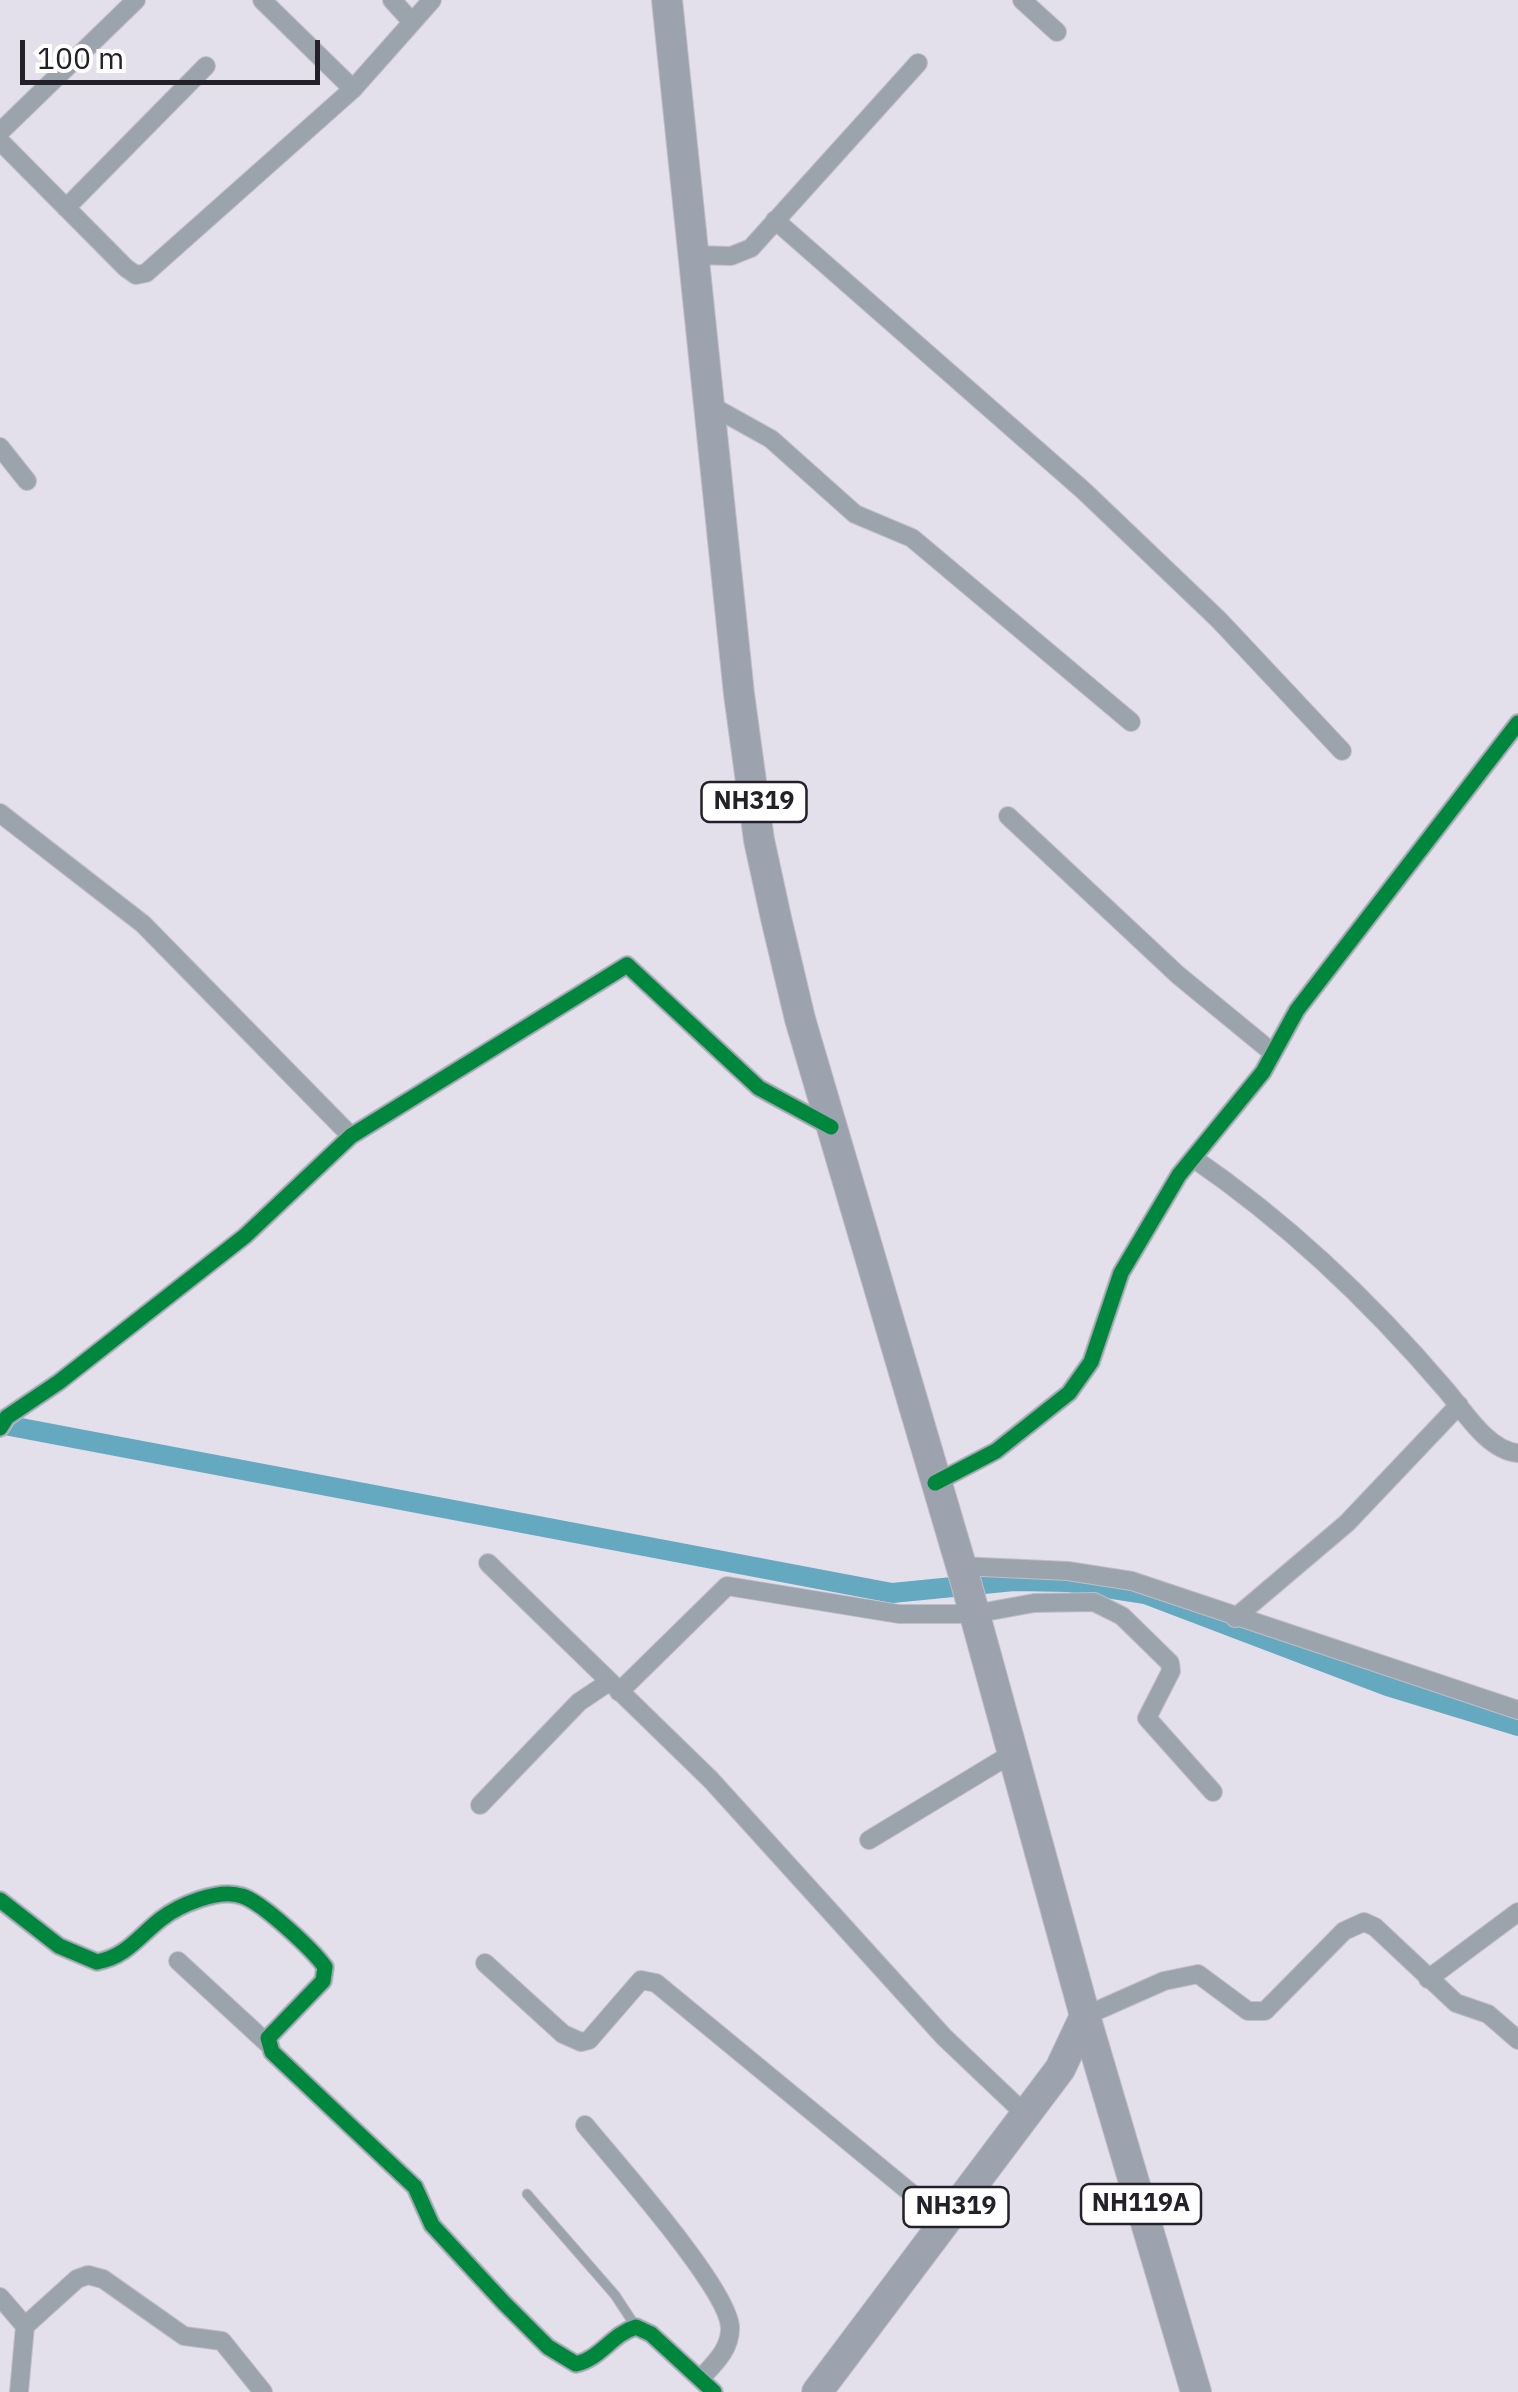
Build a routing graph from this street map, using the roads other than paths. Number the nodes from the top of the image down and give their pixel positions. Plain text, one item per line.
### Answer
1 (136, 0) edge
2 (262, 0) edge
3 (392, 0) edge
4 (432, 0) edge
5 (667, 0) edge
6 (1022, 0) edge
7 (412, 22) junction
8 (1057, 32) dead end
9 (918, 62) dead end
10 (206, 66) dead end
11 (353, 89) junction
12 (0, 132) edge
13 (0, 142) edge
14 (66, 208) junction
15 (775, 220) junction
16 (694, 255) junction
17 (708, 404) junction
18 (0, 447) edge
19 (27, 481) dead end
20 (1131, 722) dead end
21 (1517, 726) edge
22 (1342, 751) dead end
23 (0, 813) edge
24 (1008, 816) dead end
25 (1273, 1053) junction
26 (832, 1128) junction
27 (352, 1136) junction
28 (1193, 1158) junction
29 (1459, 1405) junction
30 (4, 1422) edge
31 (1518, 1454) edge
32 (935, 1483) junction
33 (488, 1563) dead end
34 (968, 1591) junction
35 (1235, 1618) junction
36 (614, 1687) junction
37 (1518, 1710) edge
38 (1013, 1753) junction
39 (1214, 1792) dead end
40 (480, 1806) dead end
41 (869, 1840) dead end
42 (0, 1900) edge
43 (1518, 1912) edge
44 (178, 1961) dead end
45 (485, 1963) dead end
46 (1428, 1978) junction
47 (1085, 2016) junction
48 (1518, 2040) edge
49 (268, 2044) junction
50 (1026, 2115) junction
51 (585, 2125) dead end
52 (527, 2194) dead end
53 (945, 2222) junction
54 (0, 2297) edge
55 (24, 2326) junction
56 (636, 2327) junction
57 (707, 2386) edge
58 (19, 2392) edge
59 (263, 2392) edge
60 (817, 2392) edge
61 (1196, 2392) edge

1 - 12 street
2 - 11 street
3 - 7 street
4 - 7 street
5 - 16 highway, NH319
6 - 8 street
7 - 11 street
9 - 15 street
10 - 14 street
11 - 14 street
13 - 14 street
15 - 16 street
15 - 22 street
16 - 17 highway, NH319
17 - 20 street
17 - 26 highway, NH319
18 - 19 street
21 - 25 street
23 - 27 street
24 - 25 street
25 - 28 street
26 - 27 street
26 - 32 highway, NH319
27 - 30 street
28 - 29 street
28 - 32 street
29 - 31 street
29 - 35 street
32 - 34 highway, NH319
33 - 36 street
34 - 35 street
34 - 36 street
34 - 38 highway, NH319
34 - 39 street
35 - 37 street
36 - 40 street
36 - 50 street
38 - 41 street
38 - 47 highway, NH319
42 - 49 street
43 - 46 street
44 - 49 street
45 - 53 street
46 - 47 street
46 - 48 street
47 - 50 highway, NH319
47 - 61 highway, NH119A
49 - 56 street
50 - 53 highway, NH319
51 - 57 street
52 - 56 lane
53 - 60 highway, NH319
54 - 55 street
55 - 58 street
55 - 59 street
56 - 57 street

